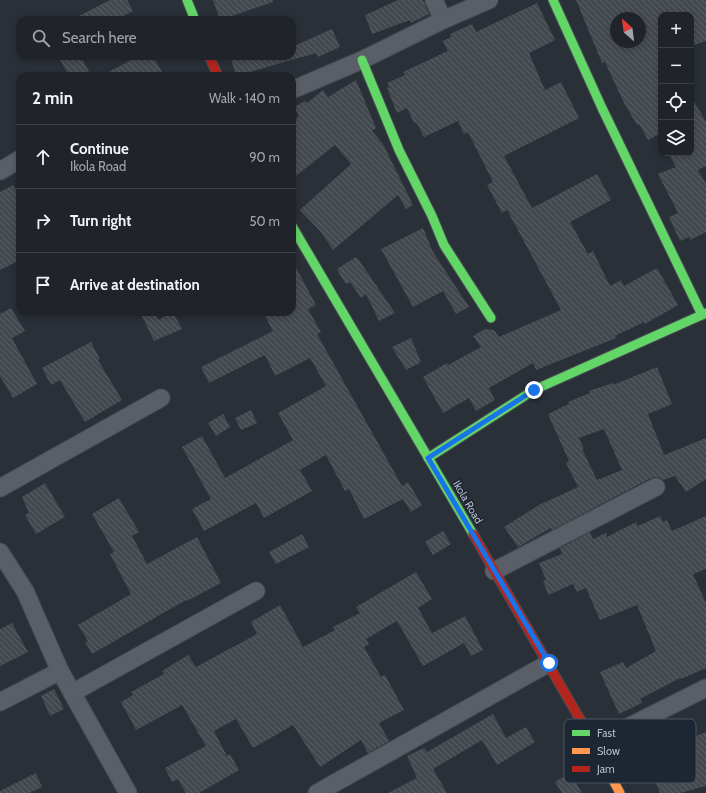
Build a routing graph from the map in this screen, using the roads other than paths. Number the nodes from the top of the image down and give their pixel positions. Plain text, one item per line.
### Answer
1 (187, 0) edge
2 (434, 0) edge
3 (489, 0) edge
4 (553, 0) edge
5 (193, 16) edge
6 (443, 20) junction
7 (211, 60) edge
8 (362, 60) junction
9 (216, 72) edge
10 (296, 88) edge
11 (16, 161) edge
12 (0, 171) edge
13 (296, 233) edge
14 (704, 314) edge
15 (491, 318) dead end
16 (161, 398) dead end
17 (428, 458) junction
18 (656, 487) dead end
19 (0, 488) edge
20 (0, 552) edge
21 (494, 571) junction
22 (256, 591) dead end
23 (549, 663) junction
24 (60, 671) junction
25 (706, 688) edge
26 (72, 693) junction
27 (0, 702) edge
28 (580, 719) edge
29 (644, 719) edge
30 (615, 783) edge
31 (128, 793) edge
32 (317, 793) edge
33 (620, 793) edge

1 - 5 street
2 - 6 street
3 - 6 street
4 - 14 street
6 - 8 street
7 - 9 street
8 - 10 street
8 - 15 street
11 - 12 street
13 - 17 street, Ikola Road
14 - 17 street
16 - 19 street
17 - 21 street, Ikola Road
18 - 21 street
20 - 24 street
21 - 23 street, Ikola Road
22 - 26 street
23 - 28 street, Ikola Road
23 - 32 street
24 - 26 street
24 - 27 street
25 - 29 street
26 - 31 street
30 - 33 street, Ikola Road

